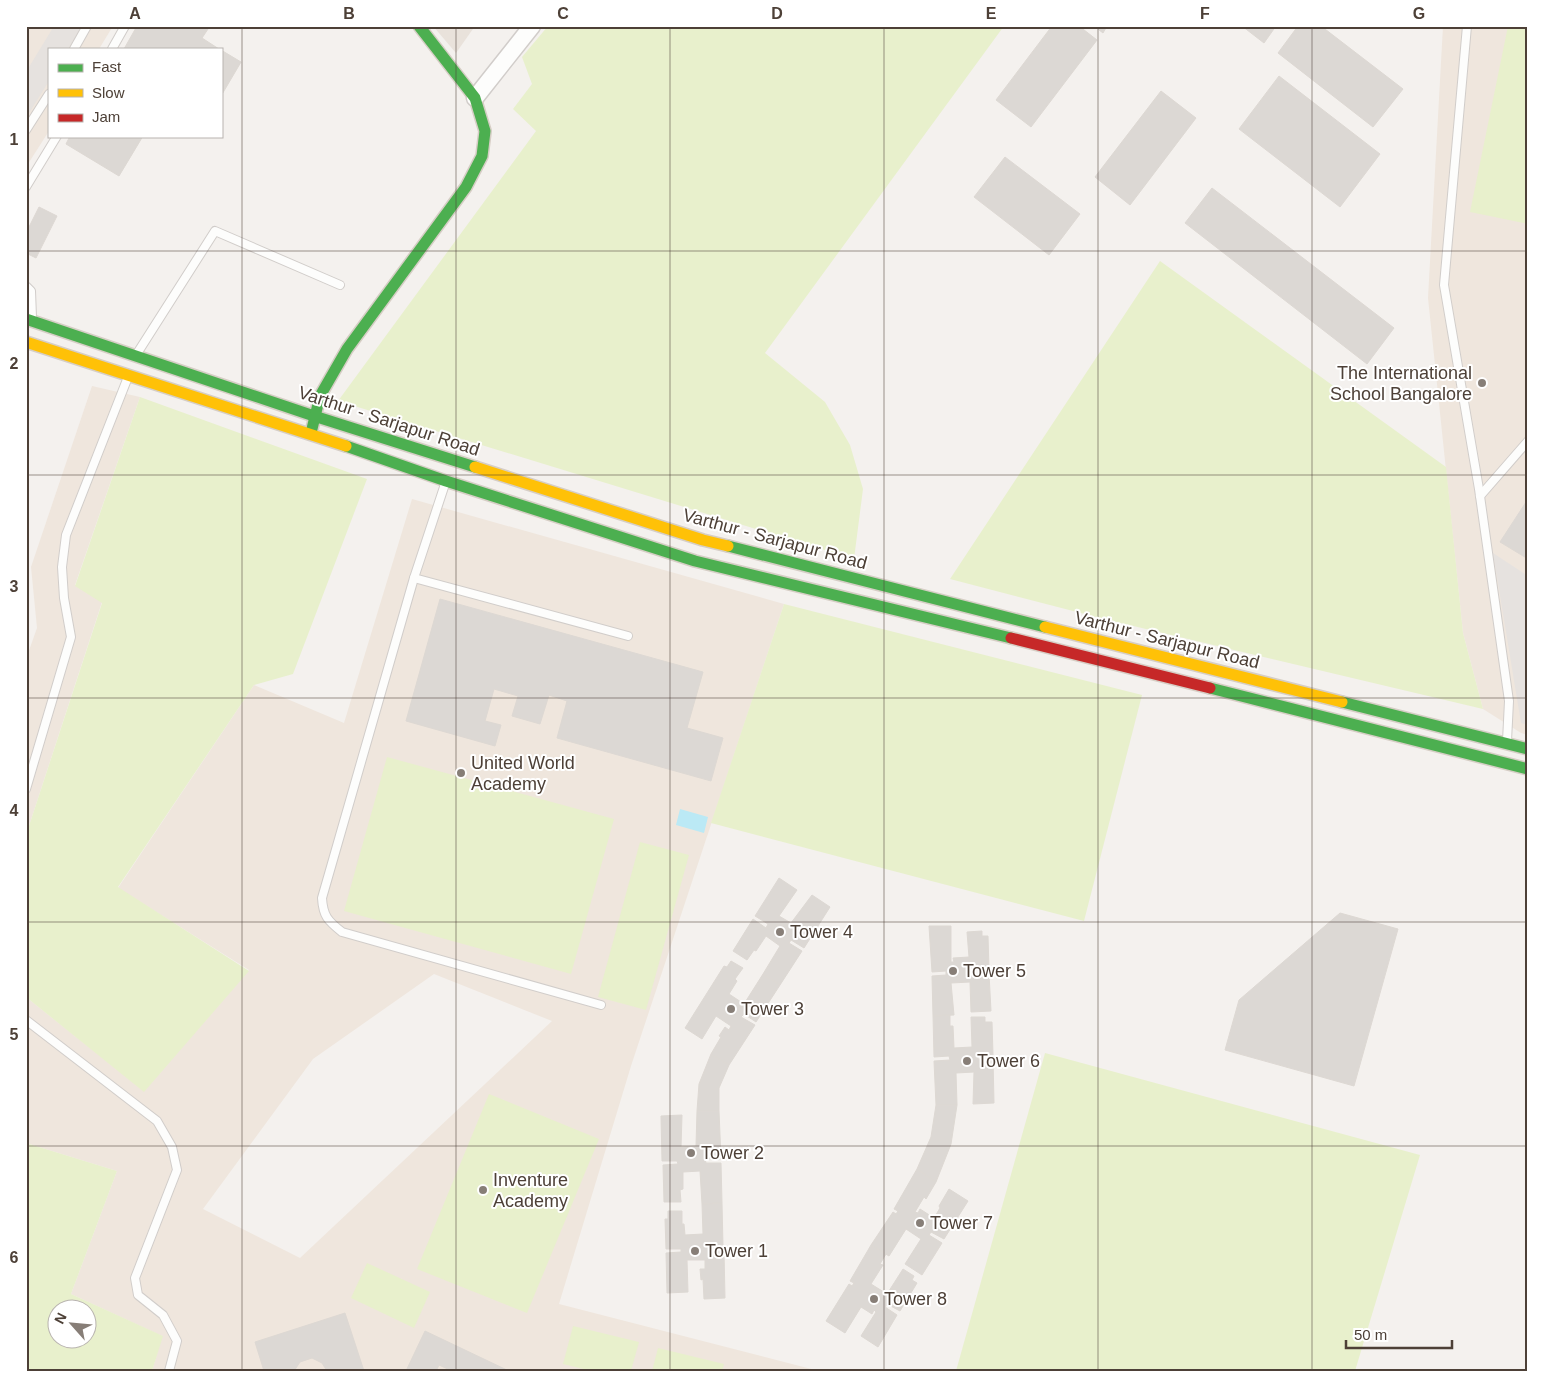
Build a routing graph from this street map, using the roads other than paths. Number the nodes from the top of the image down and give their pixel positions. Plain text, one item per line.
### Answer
1 (87, 26) edge
2 (125, 26) edge
3 (419, 26) edge
4 (532, 26) edge
5 (1467, 26) edge
6 (75, 48) edge
7 (113, 48) edge
8 (48, 96) edge
9 (475, 98) junction
10 (26, 130) edge
11 (57, 138) edge
12 (26, 187) edge
13 (340, 285) dead end
14 (26, 286) edge
15 (29, 320) edge
16 (26, 342) edge
17 (136, 356) junction
18 (129, 375) junction
19 (314, 416) junction
20 (311, 433) junction
21 (1528, 441) edge
22 (446, 481) junction
23 (1480, 496) junction
24 (414, 578) junction
25 (628, 636) dead end
26 (1507, 743) junction
27 (1528, 749) edge
28 (1528, 769) edge
29 (26, 789) edge
30 (601, 1005) dead end
31 (26, 1020) edge
32 (169, 1371) edge

1 - 6 lane
2 - 7 lane
3 - 9 main road
4 - 9 street
5 - 23 lane
8 - 10 lane
9 - 19 main road
11 - 12 lane
13 - 17 lane
14 - 15 lane
15 - 17 main road, Varthur - Sarjapur Road
16 - 18 main road, Varthur - Sarjapur Road
17 - 19 main road, Varthur - Sarjapur Road
18 - 20 main road, Varthur - Sarjapur Road
18 - 29 lane
19 - 20 main road
19 - 26 main road, Varthur - Sarjapur Road
20 - 22 main road, Varthur - Sarjapur Road
21 - 23 lane
22 - 24 lane
22 - 28 main road, Varthur - Sarjapur Road
23 - 26 lane
24 - 25 lane
24 - 30 lane
26 - 27 main road, Varthur - Sarjapur Road
31 - 32 lane

